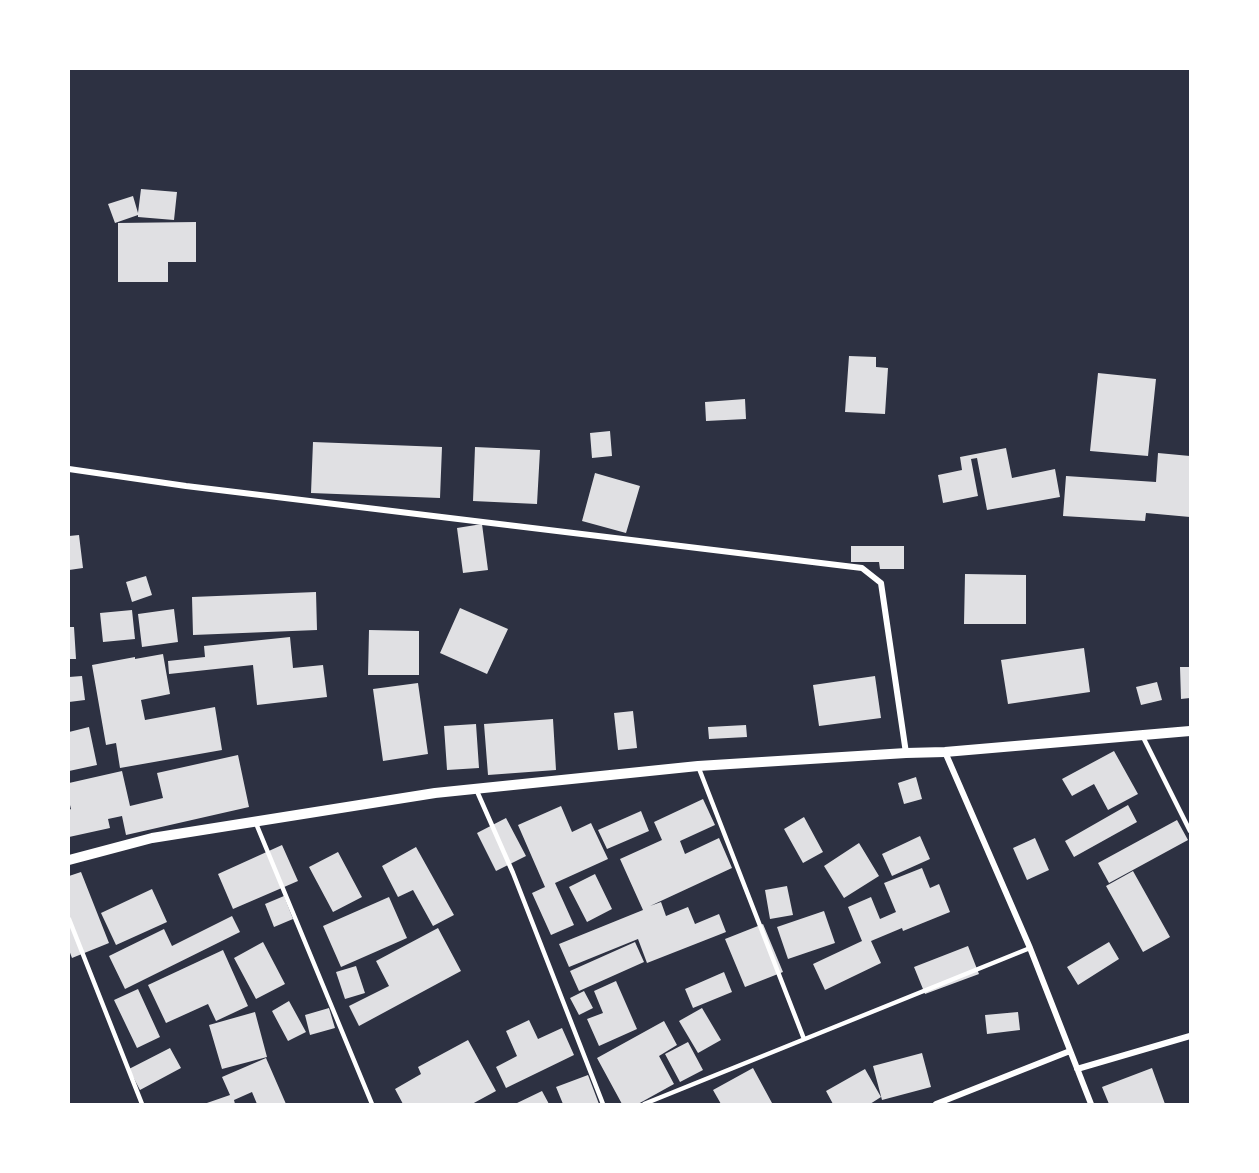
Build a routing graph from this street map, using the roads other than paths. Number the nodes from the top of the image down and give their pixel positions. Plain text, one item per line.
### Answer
1 (69, 469) edge
2 (1190, 731) edge
3 (1142, 735) junction
4 (945, 752) junction
5 (906, 753) junction
6 (698, 766) junction
7 (476, 789) junction
8 (255, 821) junction
9 (1190, 831) edge
10 (69, 860) edge
11 (69, 919) edge
12 (1030, 948) junction
13 (1190, 1036) edge
14 (804, 1039) junction
15 (1070, 1051) junction
16 (1077, 1069) junction
17 (142, 1104) edge
18 (372, 1104) edge
19 (603, 1104) edge
20 (644, 1104) edge
21 (936, 1104) edge
22 (1090, 1104) edge

1 - 5 street
2 - 3 street
3 - 4 street
3 - 9 lane
4 - 5 street
4 - 12 street
5 - 6 street
6 - 7 street
6 - 14 lane
7 - 8 street
7 - 19 lane
8 - 10 street
8 - 18 lane
11 - 17 lane
12 - 14 lane
12 - 15 street
13 - 16 street
14 - 20 lane
15 - 16 street
15 - 21 street
16 - 22 street

